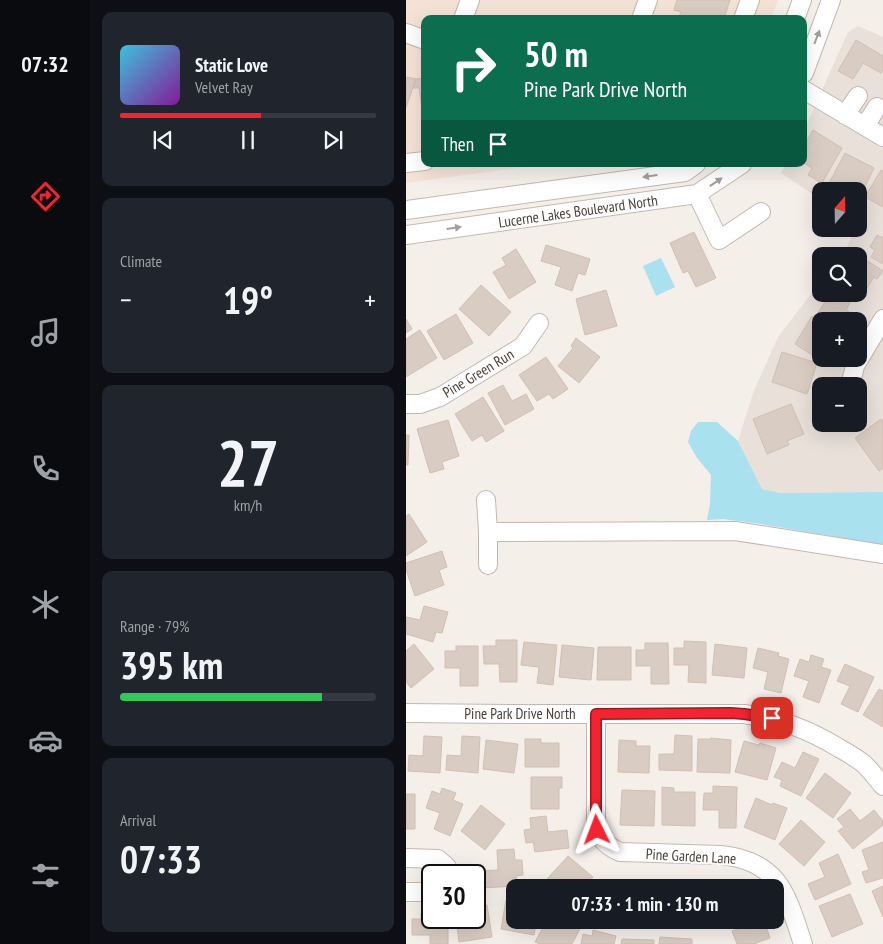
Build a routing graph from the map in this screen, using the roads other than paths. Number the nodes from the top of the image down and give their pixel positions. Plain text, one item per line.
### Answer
1 (470, 0) edge
2 (648, 0) edge
3 (750, 0) edge
4 (802, 0) edge
5 (831, 0) edge
6 (464, 15) edge
7 (642, 15) edge
8 (744, 15) edge
9 (796, 15) edge
10 (406, 33) edge
11 (421, 39) edge
12 (807, 65) edge
13 (807, 92) edge
14 (858, 96) dead end
15 (877, 107) dead end
16 (845, 115) junction
17 (866, 126) junction
18 (883, 137) edge
19 (421, 162) edge
20 (406, 164) edge
21 (692, 167) edge
22 (738, 167) edge
23 (697, 194) junction
24 (406, 210) edge
25 (761, 212) dead end
26 (406, 235) edge
27 (883, 319) edge
28 (540, 323) dead end
29 (852, 377) edge
30 (406, 404) edge
31 (486, 500) dead end
32 (488, 532) junction
33 (883, 554) edge
34 (488, 565) dead end
35 (406, 712) edge
36 (596, 714) junction
37 (883, 786) edge
38 (406, 858) edge
39 (444, 864) edge
40 (406, 892) edge
41 (421, 892) edge
42 (804, 944) edge

1 - 6 street
2 - 7 street
3 - 8 street
4 - 9 street
12 -> 5 street
10 - 11 street
13 - 16 street
14 - 16 street
15 - 17 street
16 - 17 street
17 - 18 street
19 - 20 street
21 -> 24 street, Lucerne Lakes Boulevard North
23 -> 22 street, Lucerne Lakes Boulevard North
23 - 25 street
26 -> 23 street, Lucerne Lakes Boulevard North
27 - 29 street
28 - 30 street, Pine Green Run
31 - 32 street
32 - 33 street
32 - 34 street
35 - 36 street, Pine Park Drive North
36 - 37 street, Pine Park Drive North
36 - 42 street, Pine Garden Lane
38 - 39 street
40 - 41 street

